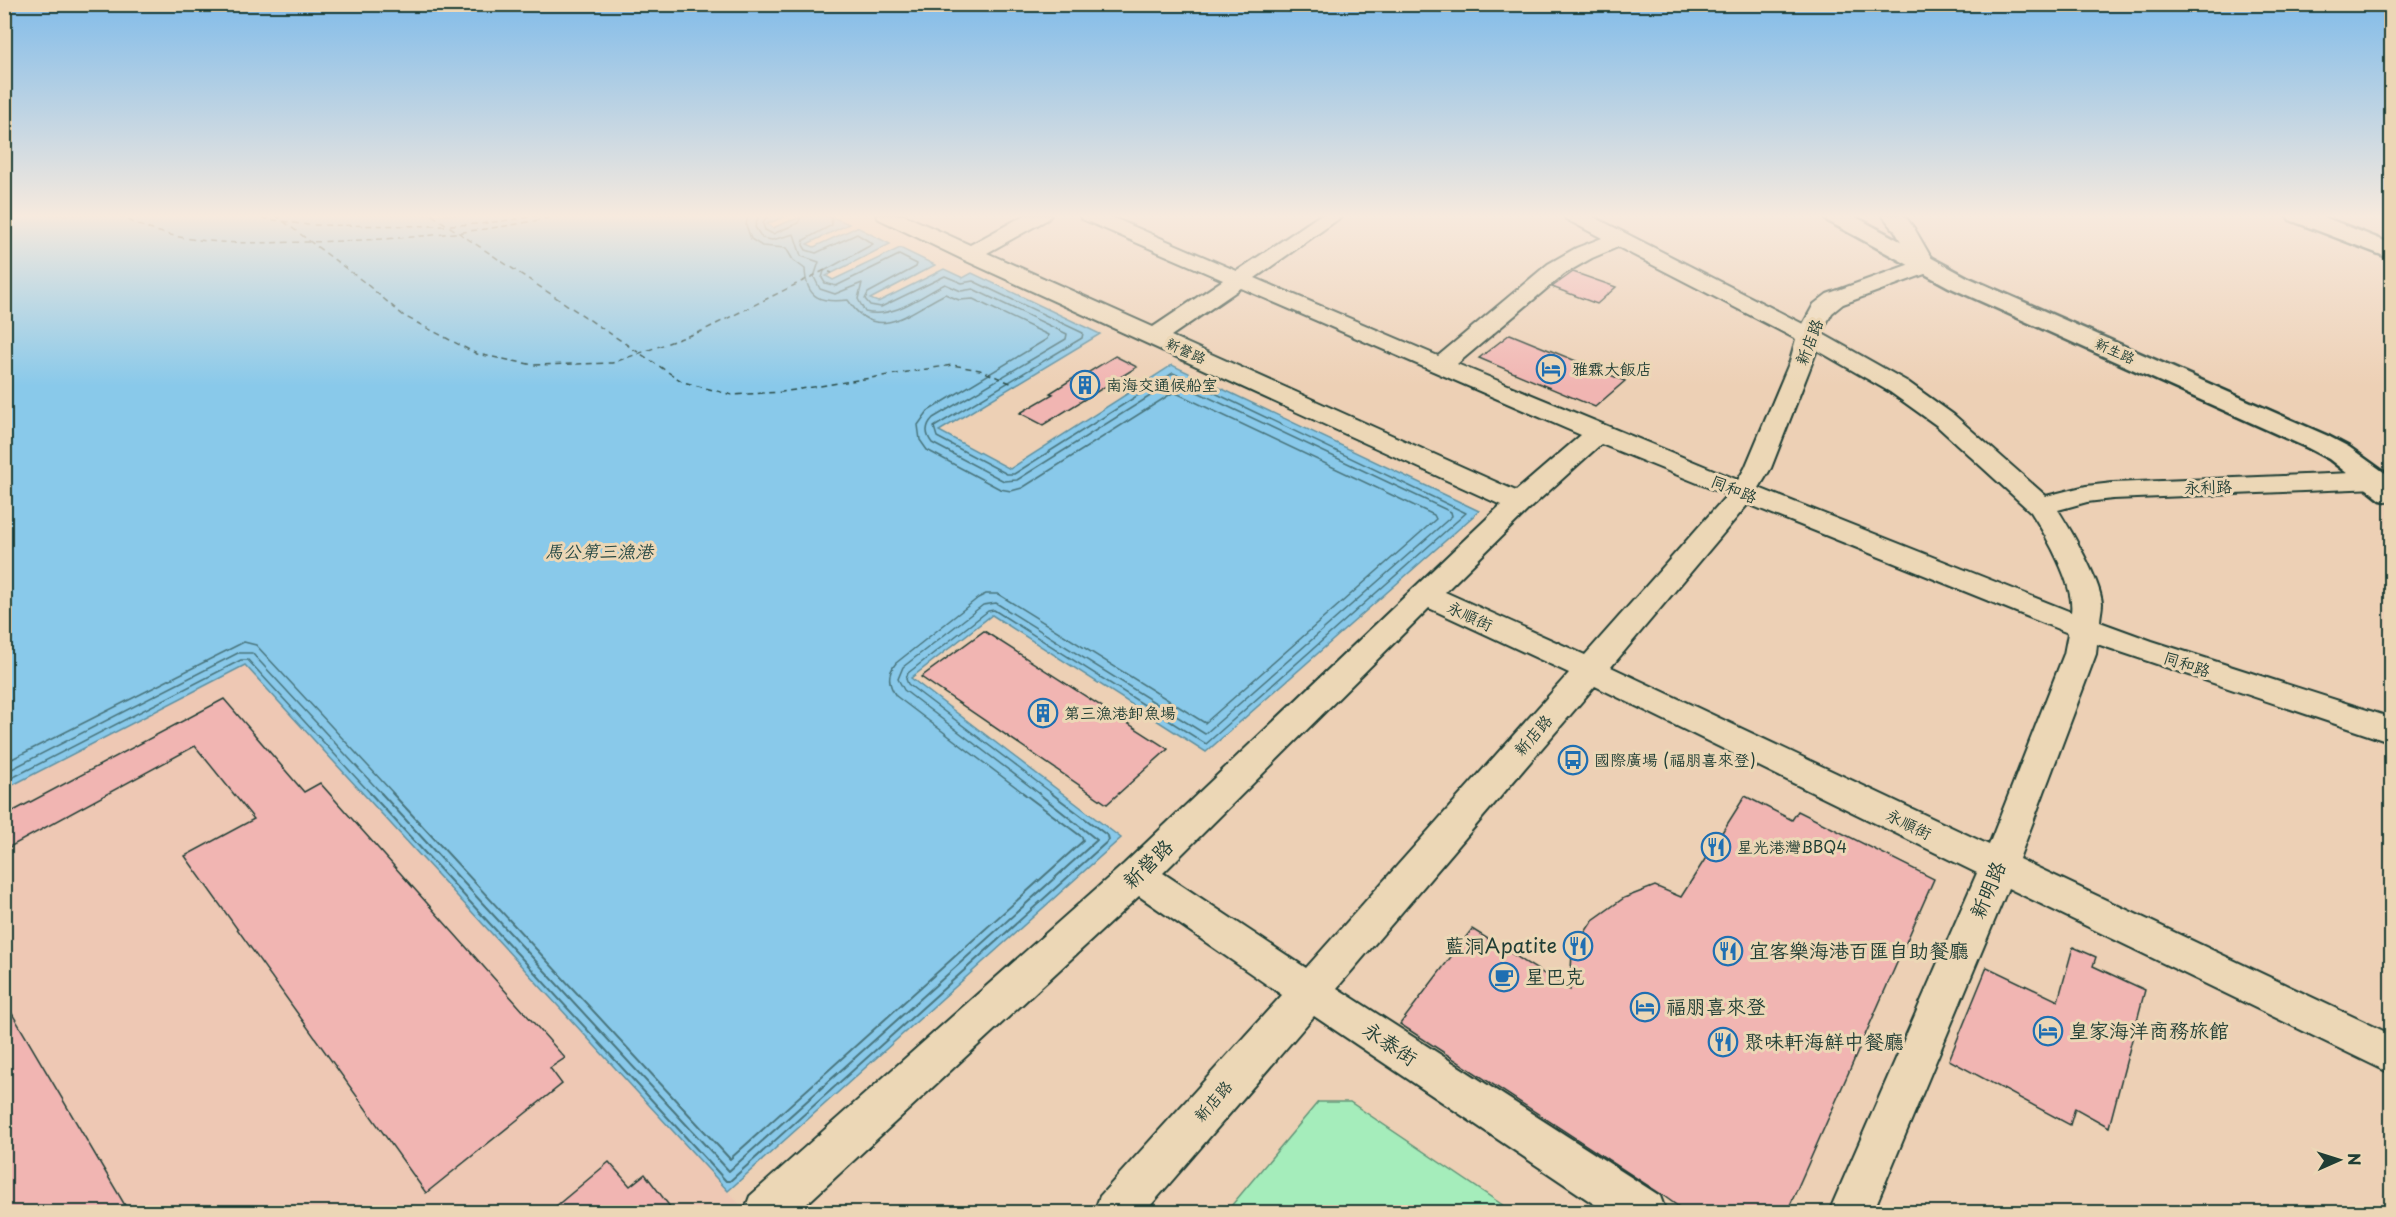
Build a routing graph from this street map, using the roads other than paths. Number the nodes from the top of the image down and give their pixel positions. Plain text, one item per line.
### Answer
1 (1009, 272) edge
2 (1219, 272) edge
3 (1247, 272) edge
4 (1553, 272) edge
5 (1682, 272) edge
6 (1909, 272) edge
7 (1938, 272) edge
8 (1236, 279) junction
9 (1808, 336) junction
10 (1154, 337) junction
11 (1441, 365) junction
12 (1598, 433) junction
13 (2384, 487) edge
14 (1743, 493) junction
15 (1519, 503) junction
16 (2041, 506) junction
17 (1426, 596) junction
18 (2085, 629) junction
19 (1590, 670) junction
20 (2391, 731) edge
21 (1998, 867) junction
22 (1137, 875) junction
23 (1309, 992) junction
24 (2391, 1055) edge
25 (766, 1212) edge
26 (1116, 1212) edge
27 (1644, 1212) edge
28 (1851, 1212) edge

1 - 10 street, 新營路
2 - 8 street, 同和路
3 - 8 street
4 - 11 street
5 - 9 street, 新明路
6 - 9 street, 新店路
7 - 13 main road, 新生路
8 - 10 street
8 - 11 street, 同和路
9 - 14 street, 新店路
9 - 16 street, 新明路
10 - 15 street, 新營路
11 - 12 street, 同和路
12 - 14 street, 同和路
12 - 15 street, 新營路
13 - 16 street, 永利路
14 - 18 street, 同和路
14 - 19 street, 新店路
15 - 17 street, 新營路
16 - 18 street, 新明路
17 - 19 street, 永順街
17 - 22 street, 新營路
18 - 20 street, 同和路
18 - 21 street, 新明路
19 - 21 street, 永順街
19 - 23 street, 新店路
21 - 24 street, 永順街
21 - 28 street, 新明路
22 - 23 street, 永泰街
22 - 25 street, 新營路
23 - 26 street, 新店路
23 - 27 street, 永泰街

